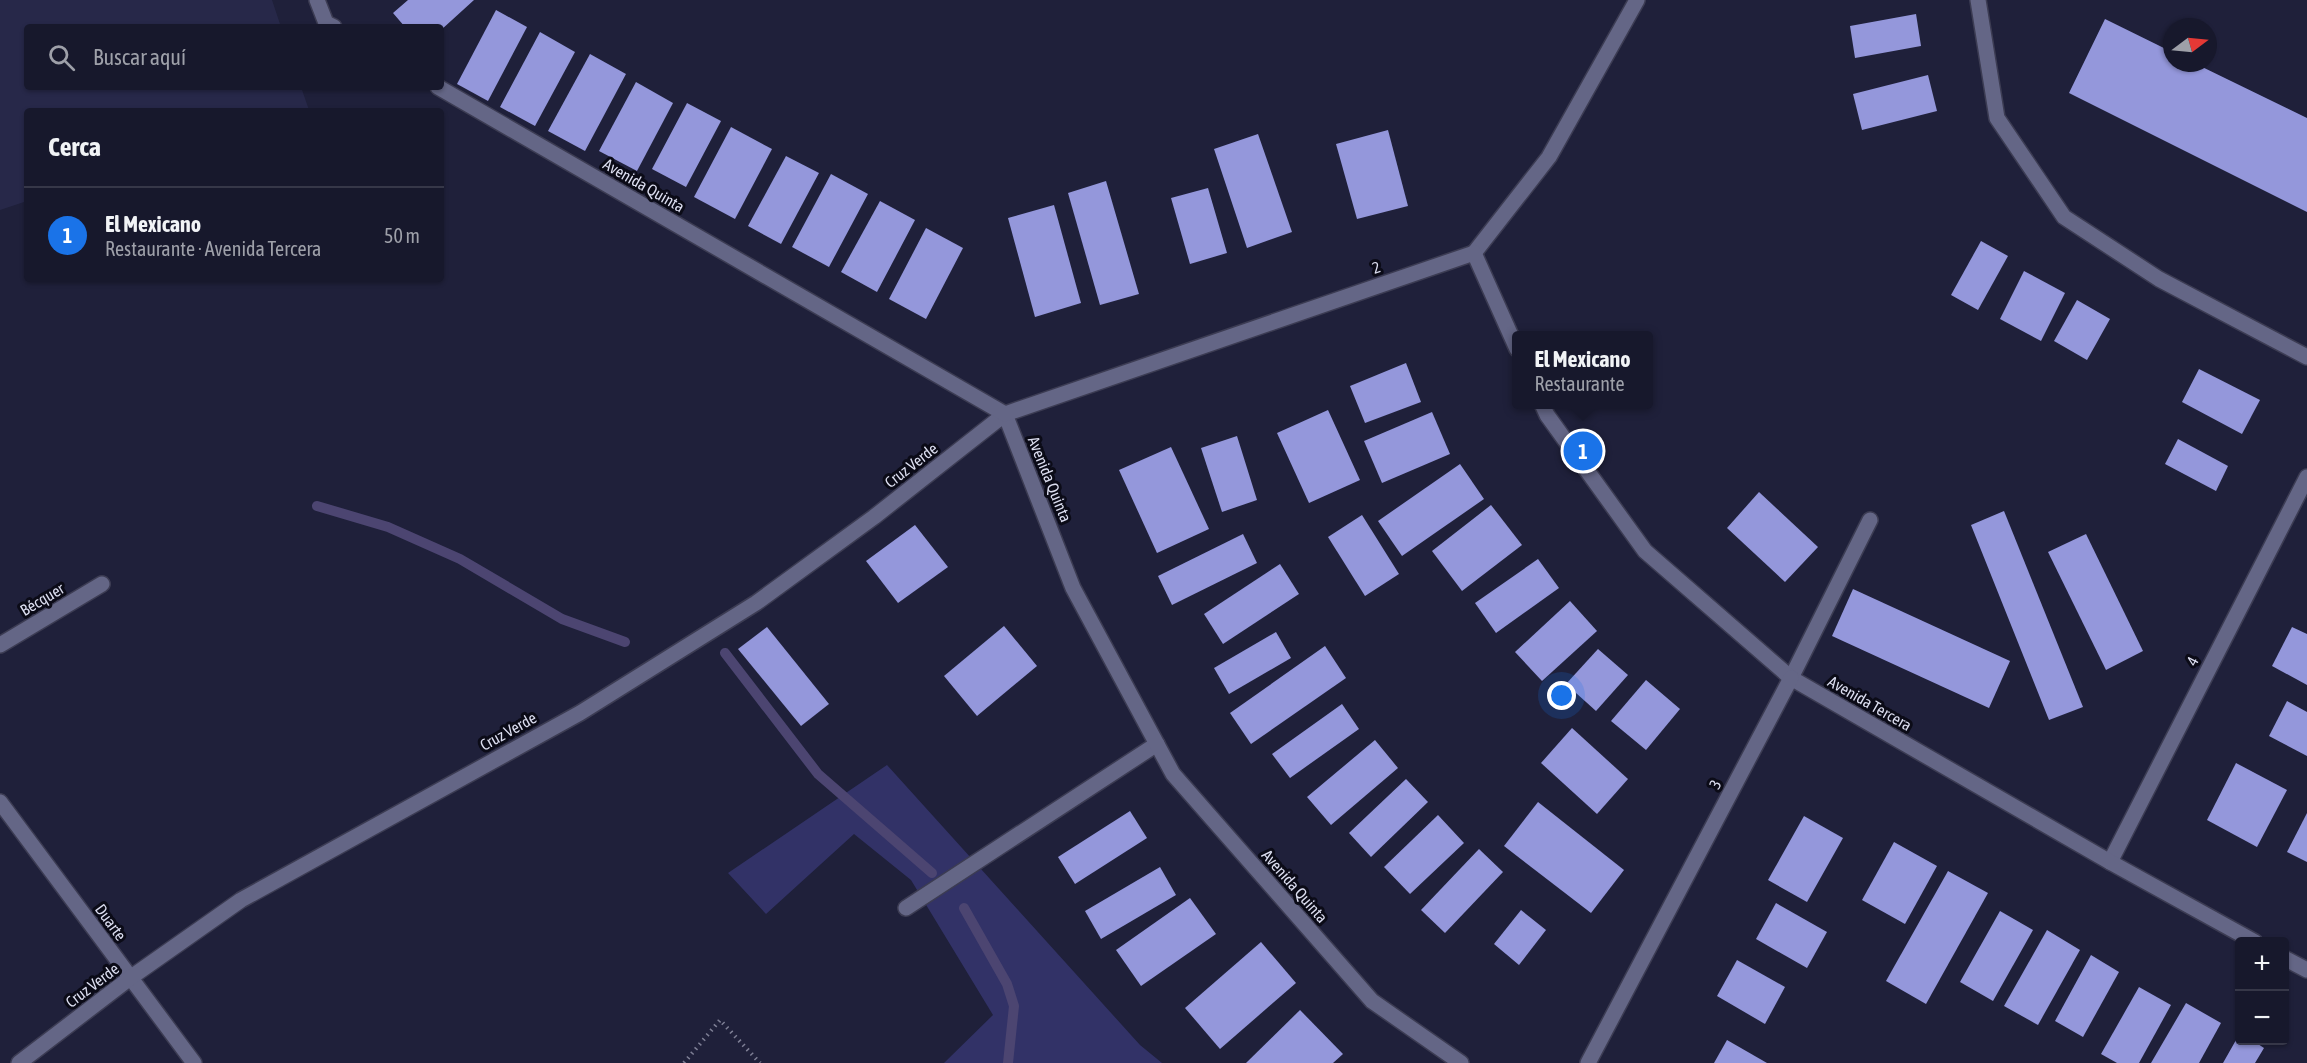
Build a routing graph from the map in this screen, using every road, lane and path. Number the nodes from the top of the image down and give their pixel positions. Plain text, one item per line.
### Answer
1 (317, 0) edge
2 (1637, 0) edge
3 (1978, 0) edge
4 (328, 24) edge
5 (443, 90) edge
6 (1474, 253) junction
7 (1512, 338) edge
8 (2307, 357) edge
9 (1544, 409) edge
10 (1005, 414) junction
11 (2307, 477) edge
12 (1870, 520) dead end
13 (102, 584) dead end
14 (0, 645) edge
15 (1791, 678) junction
16 (1157, 744) junction
17 (0, 802) edge
18 (2110, 862) junction
19 (906, 908) dead end
20 (2246, 937) edge
21 (2289, 960) edge
22 (2307, 970) edge
23 (130, 978) junction
24 (19, 1063) edge
25 (194, 1063) edge
26 (684, 1063) edge
27 (760, 1063) edge
28 (1461, 1063) edge
29 (1588, 1063) edge

1 - 4 street
2 - 6 street
3 - 8 street
5 - 10 street, Avenida Quinta
6 - 7 street
6 - 10 street, 2
9 - 15 street, Avenida Tercera
10 - 16 street, Avenida Quinta
10 - 23 street, Cruz Verde
11 - 18 street, 4
12 - 15 street, 3
13 - 14 street, Bécquer
15 - 18 street, Avenida Tercera
15 - 29 street, 3
16 - 19 street
16 - 28 street, Avenida Quinta
17 - 23 street, Duarte
18 - 20 street, Avenida Tercera
21 - 22 street
23 - 24 street, Cruz Verde
23 - 25 street, Duarte
26 - 27 path

